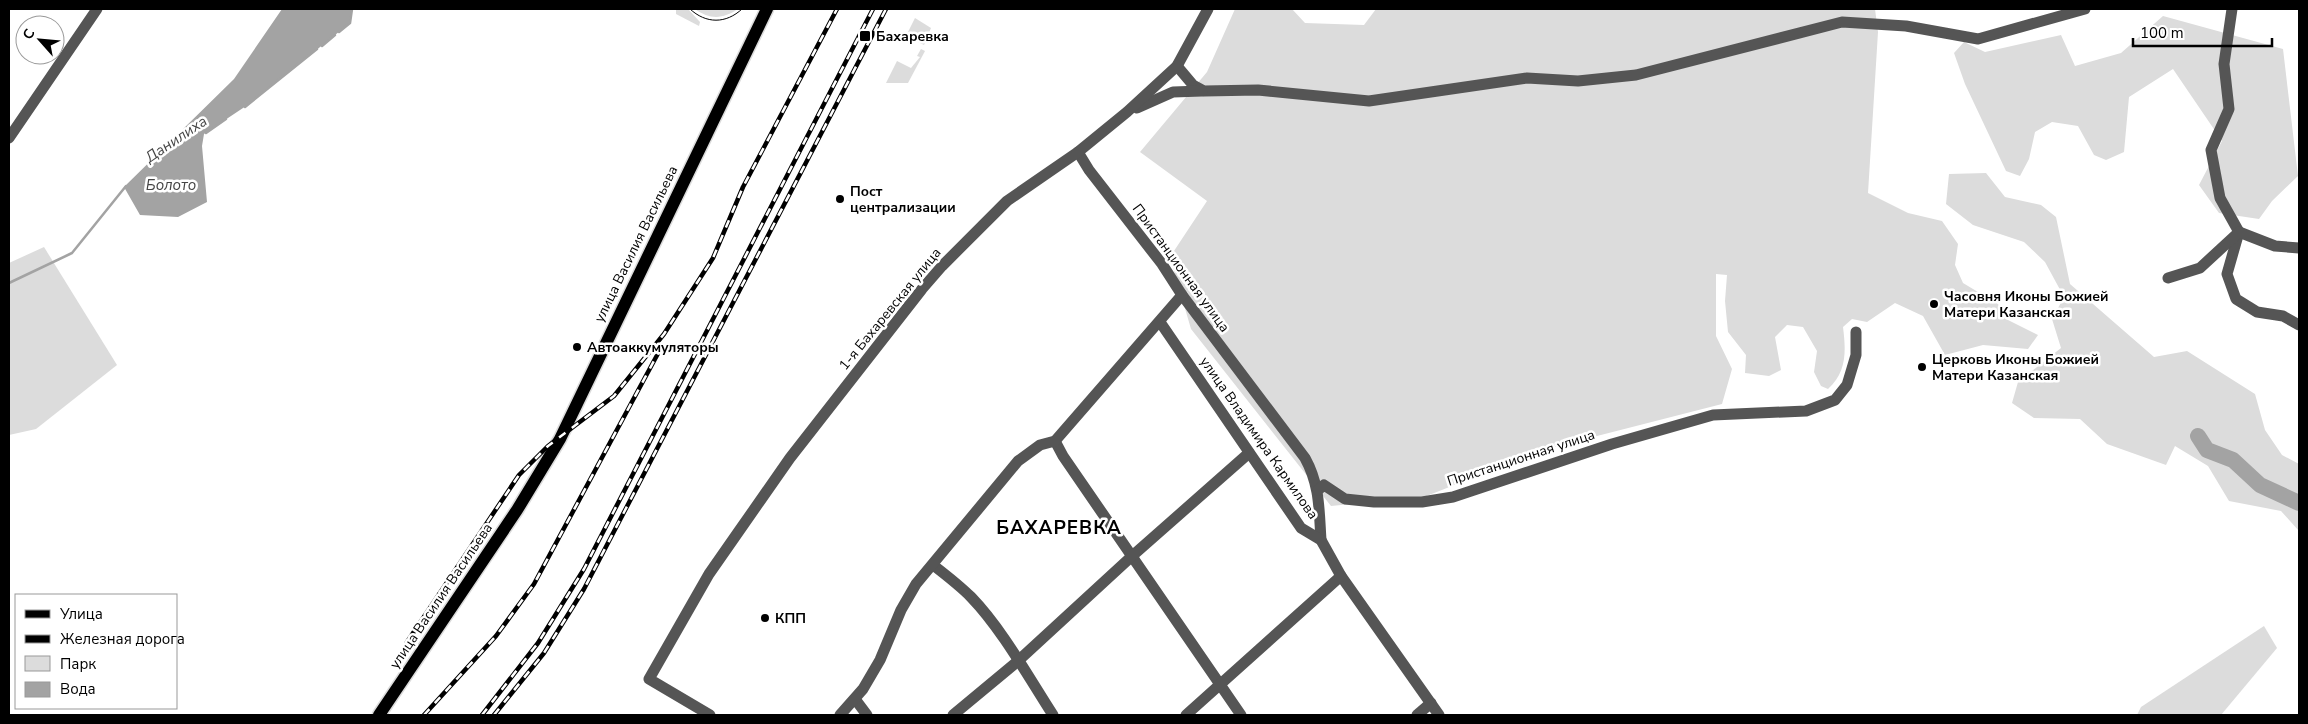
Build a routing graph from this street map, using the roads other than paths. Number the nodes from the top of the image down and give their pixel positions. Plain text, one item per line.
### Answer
1 (97, 9) edge
2 (767, 9) edge
3 (1208, 9) edge
4 (2085, 9) edge
5 (2232, 9) edge
6 (1177, 66) junction
7 (1204, 91) junction
8 (1127, 112) junction
9 (9, 138) edge
10 (1078, 152) junction
11 (2239, 232) junction
12 (2299, 248) edge
13 (2168, 278) dead end
14 (1182, 295) junction
15 (1160, 322) junction
16 (2299, 325) edge
17 (1856, 332) dead end
18 (1056, 441) junction
19 (1249, 454) junction
20 (1318, 490) junction
21 (1321, 540) junction
22 (1131, 557) junction
23 (933, 565) junction
24 (1341, 576) junction
25 (1018, 661) junction
26 (1220, 685) junction
27 (855, 699) junction
28 (1431, 703) junction
29 (379, 715) edge
30 (710, 715) edge
31 (840, 715) edge
32 (867, 715) edge
33 (952, 715) edge
34 (1052, 715) edge
35 (1186, 715) edge
36 (1241, 715) edge
37 (1417, 715) edge
38 (1439, 715) edge

1 - 9 street
2 - 29 main road, улица Василия Васильева
3 - 6 street, 1-я Бахаревская улица
4 - 7 street
5 - 11 street
6 - 7 street
6 - 8 street, 1-я Бахаревская улица
7 - 8 street
8 - 10 street, 1-я Бахаревская улица
10 - 14 street, Пристанционная улица
10 - 30 street, 1-я Бахаревская улица
11 - 12 street
11 - 13 street
11 - 16 street
14 - 15 street
14 - 20 street, Пристанционная улица
15 - 18 street
15 - 19 street, улица Владимира Кармилова
17 - 20 street, Пристанционная улица
18 - 22 street
18 - 23 street
19 - 21 street, улица Владимира Кармилова
19 - 22 street
20 - 21 street
21 - 24 street, улица Владимира Кармилова
22 - 25 street
22 - 26 street
23 - 25 street
23 - 27 street
24 - 26 street
24 - 28 street, улица Владимира Кармилова
25 - 33 street
25 - 34 street
26 - 35 street
26 - 36 street
27 - 31 street
27 - 32 street
28 - 37 street
28 - 38 street, улица Владимира Кармилова

